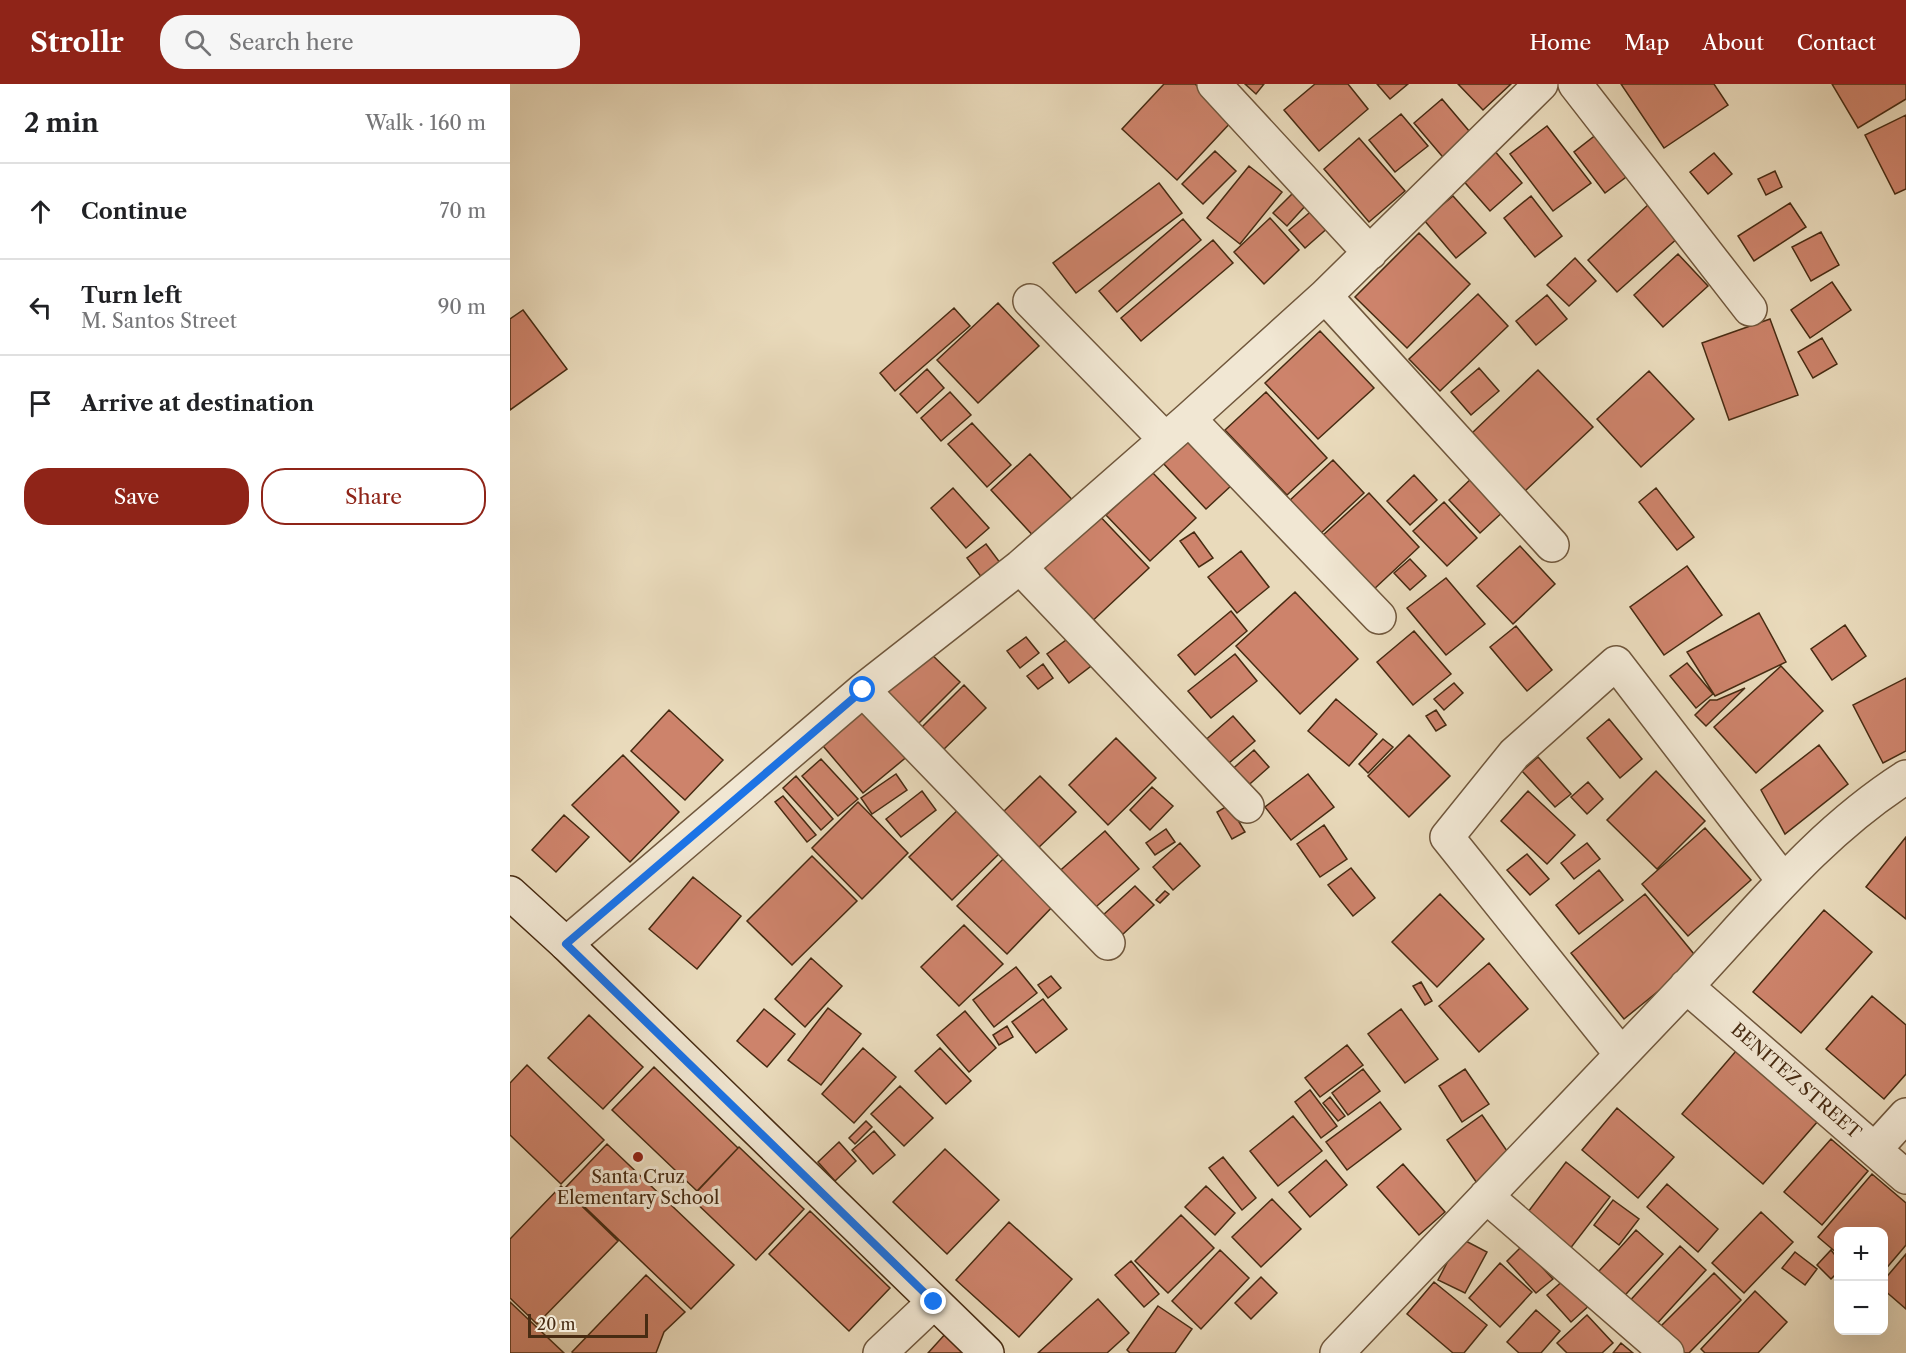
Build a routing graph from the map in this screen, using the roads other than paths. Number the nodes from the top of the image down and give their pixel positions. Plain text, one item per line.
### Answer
1 (1214, 84) edge
2 (1540, 84) edge
3 (1575, 84) edge
4 (1370, 253) junction
5 (1325, 296) junction
6 (1030, 301) dead end
7 (1750, 309) dead end
8 (1177, 429) junction
9 (1552, 545) dead end
10 (1020, 567) junction
11 (1379, 617) dead end
12 (863, 690) junction
13 (1906, 777) edge
14 (1247, 806) dead end
15 (1783, 880) junction
16 (510, 893) edge
17 (1108, 943) dead end
18 (566, 944) junction
19 (1686, 986) junction
20 (1621, 1054) junction
21 (1906, 1115) edge
22 (1875, 1149) junction
23 (1906, 1177) edge
24 (1486, 1197) junction
25 (934, 1302) junction
26 (880, 1353) edge
27 (987, 1353) edge
28 (1337, 1353) edge
29 (1667, 1353) edge

1 - 4 street
2 - 4 street
3 - 7 street
4 - 5 street
5 - 8 street
5 - 9 street
6 - 8 street
8 - 10 street
8 - 11 street
10 - 12 street
10 - 14 street
12 - 17 street
12 - 18 street
13 - 15 street
15 - 19 street
15 - 20 street
16 - 18 street
18 - 25 street
19 - 20 street
19 - 22 street, BENITEZ STREET
20 - 24 street
21 - 22 street
22 - 23 street, BENITEZ STREET
24 - 28 street
24 - 29 street
25 - 26 street
25 - 27 street

